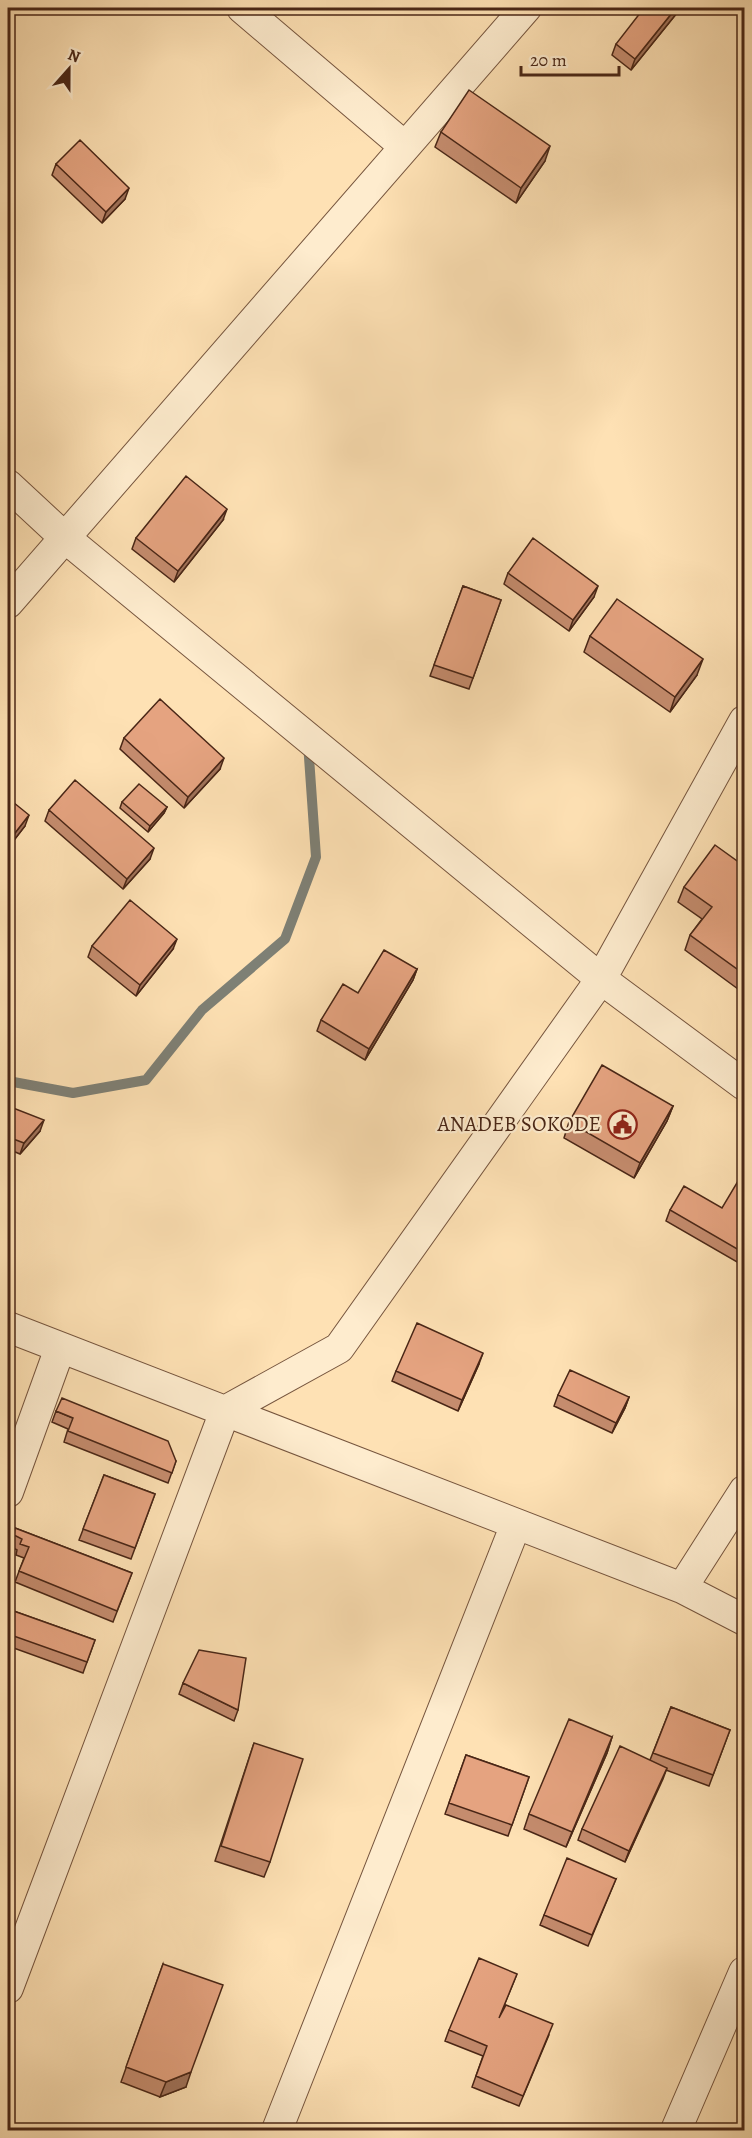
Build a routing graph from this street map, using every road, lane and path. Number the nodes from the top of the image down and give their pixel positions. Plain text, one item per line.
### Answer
1 (242, 8) edge
2 (526, 8) edge
3 (404, 146) junction
4 (8, 485) edge
5 (64, 537) junction
6 (8, 603) edge
7 (744, 721) edge
8 (601, 979) junction
9 (744, 1085) edge
10 (8, 1327) edge
11 (60, 1348) junction
12 (225, 1411) junction
13 (744, 1491) edge
14 (8, 1492) edge
15 (516, 1524) junction
16 (682, 1588) junction
17 (744, 1620) edge
18 (744, 1972) edge
19 (8, 1988) edge
20 (277, 2130) edge
21 (676, 2130) edge

1 - 3 street
2 - 3 street
3 - 5 street
4 - 5 street
5 - 6 street
5 - 8 street
7 - 8 street
8 - 9 street
8 - 12 street
10 - 11 street
11 - 12 street
11 - 14 street
12 - 15 street
12 - 19 street
13 - 16 street
15 - 16 street
15 - 20 street
16 - 17 street
18 - 21 street

